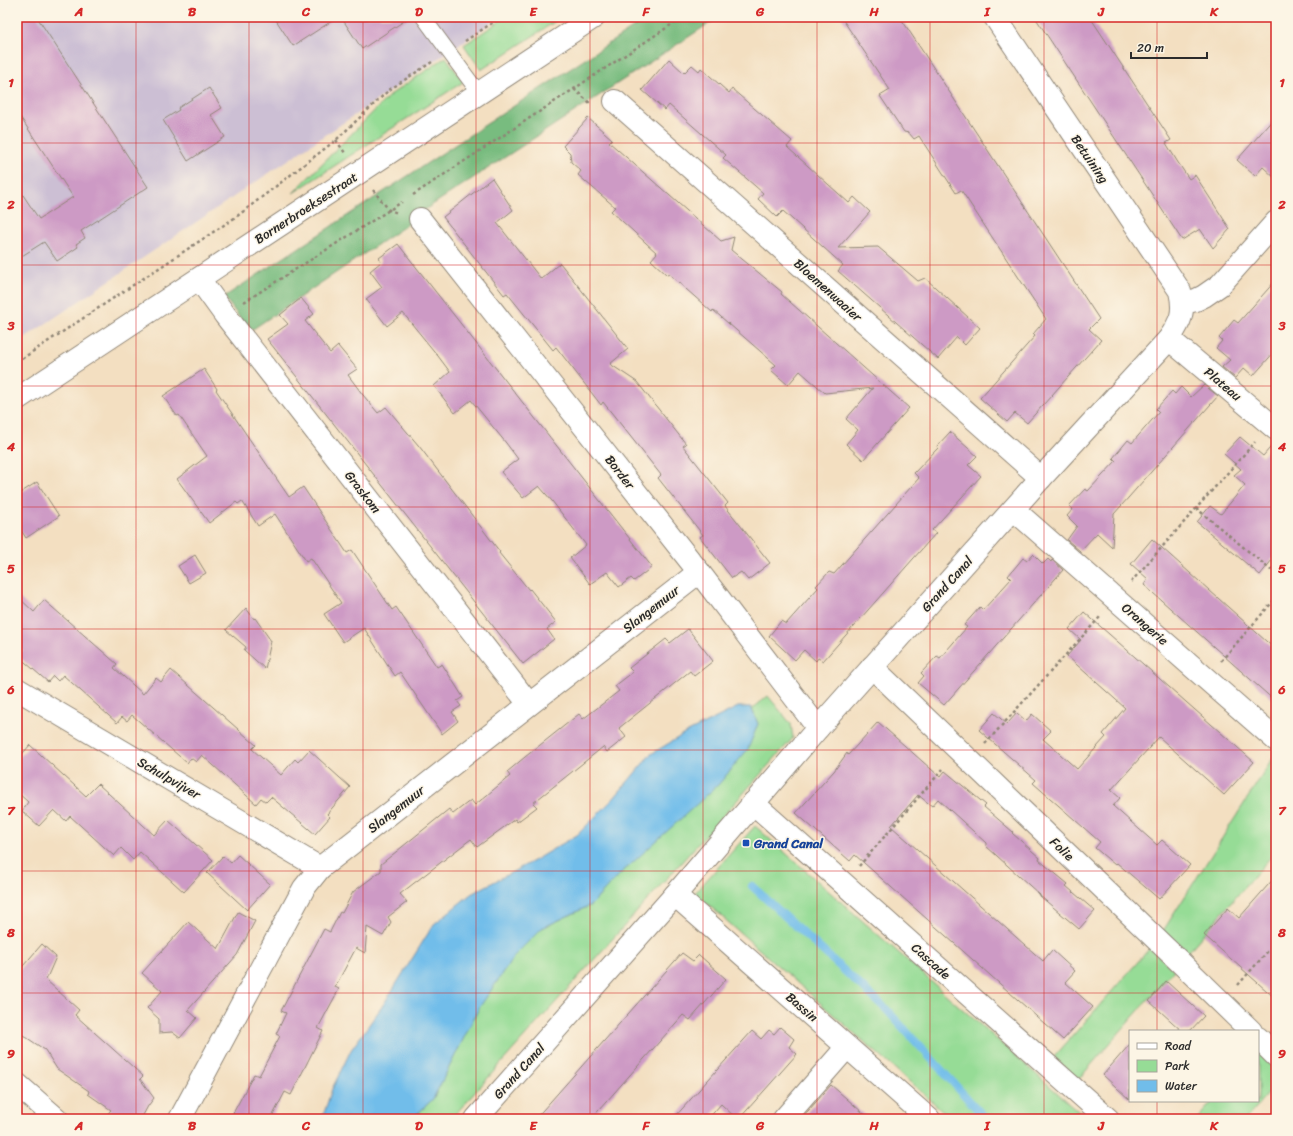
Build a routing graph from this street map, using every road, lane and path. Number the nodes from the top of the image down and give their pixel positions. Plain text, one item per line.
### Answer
1 (423, 17) edge
2 (501, 17) edge
3 (594, 17) edge
4 (683, 17) edge
5 (994, 17) edge
6 (449, 52) junction
7 (479, 93) junction
8 (615, 101) dead end
9 (409, 197) dead end
10 (402, 202) dead end
11 (420, 219) dead end
12 (1276, 222) edge
13 (199, 279) junction
14 (1182, 303) junction
15 (225, 315) junction
16 (1169, 339) junction
17 (17, 362) edge
18 (17, 399) edge
19 (1276, 428) edge
20 (1041, 478) junction
21 (1196, 508) dead end
22 (1014, 510) junction
23 (1276, 563) edge
24 (1271, 570) junction
25 (699, 572) junction
26 (1276, 574) edge
27 (1276, 598) edge
28 (872, 667) junction
29 (1206, 678) junction
30 (17, 689) edge
31 (530, 704) junction
32 (818, 728) junction
33 (1276, 740) edge
34 (959, 750) junction
35 (753, 803) junction
36 (320, 868) junction
37 (844, 883) junction
38 (675, 895) junction
39 (1276, 942) edge
40 (1222, 1003) junction
41 (1249, 1030) edge
42 (1259, 1039) edge
43 (847, 1047) junction
44 (1276, 1056) edge
45 (17, 1084) edge
46 (56, 1119) edge
47 (180, 1119) edge
48 (476, 1119) edge
49 (784, 1119) edge
50 (929, 1119) edge
51 (1108, 1119) edge

1 - 6 lane
2 - 6 path
3 - 7 street, Bornerbroeksestraat
4 - 9 path
5 - 14 street, Betuining
6 - 7 lane
6 - 17 path
7 - 13 street, Bornerbroeksestraat
8 - 20 street, Bloemenwaaier
10 - 15 path
11 - 25 street, Border
12 - 14 street
13 - 15 street, Graskom
13 - 18 street, Bornerbroeksestraat
14 - 16 street, Grand Canal
15 - 31 street, Graskom
16 - 19 street, Plateau
16 - 20 street, Grand Canal
20 - 22 street, Grand Canal
21 - 24 path
22 - 28 street, Grand Canal
22 - 29 street, Orangerie
23 - 24 path
24 - 26 path
25 - 31 street, Slangemuur
25 - 32 street, Border
27 - 29 path
28 - 32 street, Grand Canal
28 - 34 street, Folie
29 - 33 street, Orangerie
30 - 36 street, Schulpvijver
31 - 36 street, Slangemuur
32 - 35 street, Grand Canal
34 - 37 path
34 - 40 street, Folie
35 - 37 street, Cascade
35 - 38 street, Grand Canal
36 - 47 street, Slangemuur
37 - 51 street, Cascade
38 - 43 street, Bassin
38 - 48 street, Grand Canal
39 - 40 path
40 - 41 street, Folie
42 - 44 street
43 - 49 street
43 - 50 street, Bassin
45 - 46 street

